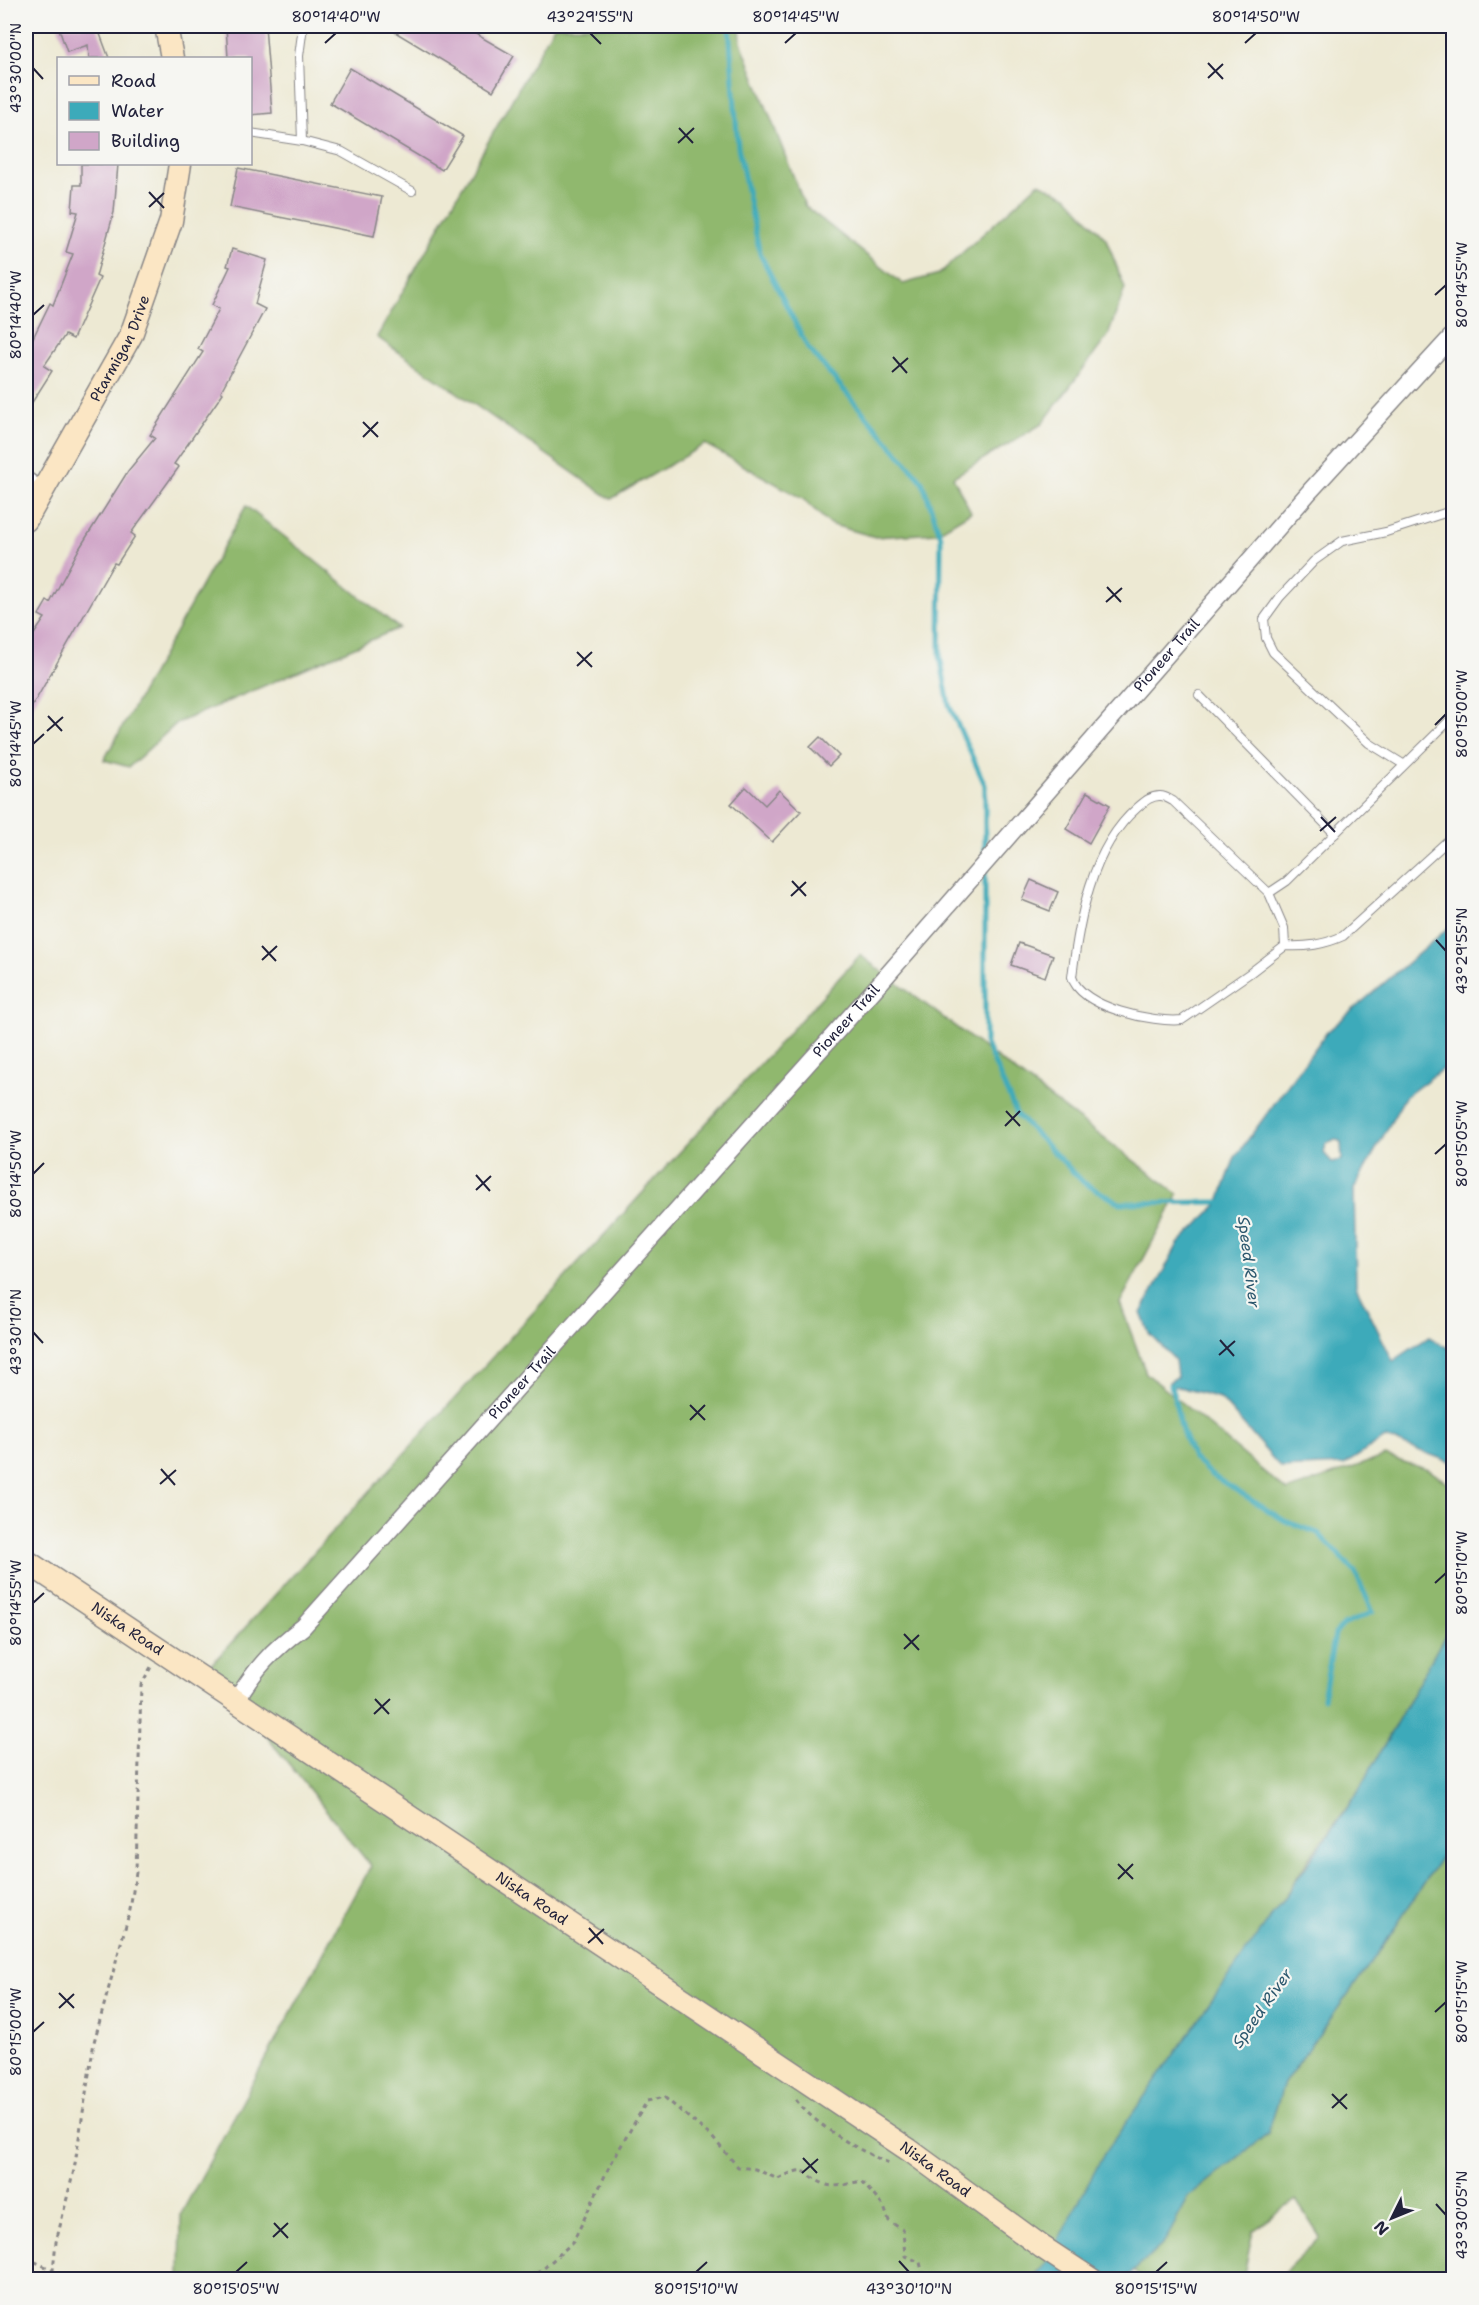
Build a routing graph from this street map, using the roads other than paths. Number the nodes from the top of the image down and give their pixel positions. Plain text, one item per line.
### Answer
1 (166, 26) edge
2 (303, 26) edge
3 (172, 57) edge
4 (252, 133) edge
5 (302, 141) junction
6 (180, 165) edge
7 (412, 191) dead end
8 (1454, 334) edge
9 (34, 486) edge
10 (1454, 510) edge
11 (26, 520) edge
12 (1198, 695) dead end
13 (1454, 716) edge
14 (1403, 764) junction
15 (1335, 834) junction
16 (1454, 835) edge
17 (1269, 893) junction
18 (1285, 945) junction
19 (26, 1561) edge
20 (235, 1702) junction
21 (1092, 2280) edge

1 - 3 street
2 - 5 lane
4 - 5 lane
5 - 7 lane
6 - 9 street, Ptarmigan Drive
8 - 20 street, Pioneer Trail
9 - 11 street, Ptarmigan Drive
10 - 14 lane
12 - 15 lane
13 - 14 lane
14 - 15 lane
15 - 17 lane
16 - 18 lane
17 - 18 lane
17 - 18 lane
19 - 20 street, Niska Road
20 - 21 street, Niska Road

